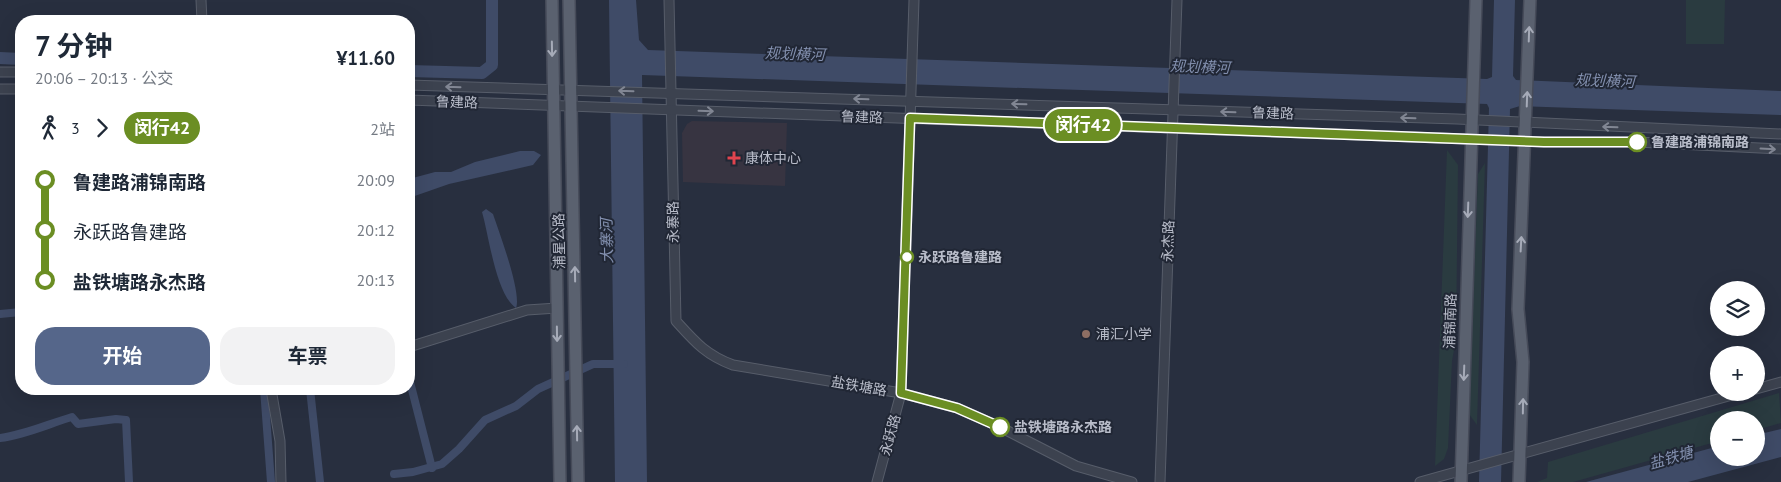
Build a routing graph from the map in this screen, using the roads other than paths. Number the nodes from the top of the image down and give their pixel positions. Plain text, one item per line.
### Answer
1 (201, 0) edge
2 (552, 0) edge
3 (569, 0) edge
4 (669, 0) edge
5 (914, 0) edge
6 (1177, 0) edge
7 (1476, 0) edge
8 (1530, 0) edge
9 (202, 15) edge
10 (0, 72) edge
11 (15, 72) edge
12 (415, 85) edge
13 (0, 89) edge
14 (15, 89) edge
15 (553, 89) junction
16 (571, 89) junction
17 (670, 92) junction
18 (415, 100) edge
19 (910, 100) junction
20 (554, 105) junction
21 (571, 106) junction
22 (671, 110) junction
23 (1173, 110) junction
24 (910, 118) junction
25 (1471, 120) junction
26 (1526, 123) junction
27 (1172, 128) junction
28 (1781, 134) edge
29 (1470, 139) junction
30 (1525, 141) junction
31 (1781, 149) edge
32 (557, 308) junction
33 (697, 343) joint
34 (415, 344) edge
35 (1781, 382) edge
36 (1765, 386) edge
37 (901, 393) junction
38 (272, 395) edge
39 (1711, 401) edge
40 (1522, 455) junction
41 (1461, 470) junction
42 (281, 482) edge
43 (560, 482) edge
44 (578, 482) edge
45 (877, 482) edge
46 (1132, 482) edge
47 (1160, 482) edge
48 (1420, 482) edge
49 (1462, 482) edge
50 (1519, 482) edge

1 - 9 street
2 -> 15 main road, 浦星公路
3 - 16 main road, 浦星公路
4 - 17 street, 永寨路
5 - 19 street, 永跃路
6 - 23 street, 永杰路
7 - 25 main road, 浦锦南路
26 -> 8 main road
10 - 11 street
15 -> 12 street, 鲁建路
13 - 14 street
15 - 16 street, 鲁建路
15 - 20 main road, 浦星公路
17 -> 16 street, 鲁建路
16 - 21 main road, 浦星公路
19 -> 17 street, 鲁建路
17 - 22 street, 永寨路
18 - 20 street, 鲁建路
23 -> 19 street, 鲁建路
19 - 24 street, 永跃路
20 - 21 street, 鲁建路
20 - 32 main road, 浦星公路
21 - 22 street, 鲁建路
44 -> 21 main road, 浦星公路
22 -> 24 street, 鲁建路
22 - 33 street, 永寨路
25 -> 23 street, 鲁建路
23 - 27 street, 永杰路
24 - 27 street, 鲁建路
24 - 37 street, 永跃路
25 - 26 street, 鲁建路
25 - 29 main road, 浦锦南路
28 -> 26 street, 鲁建路
26 - 30 main road
27 - 29 street, 鲁建路
27 - 47 street, 永杰路
29 - 30 street, 鲁建路
29 -> 41 main road, 浦锦南路
30 -> 31 street, 鲁建路
40 -> 30 main road
32 - 34 street
32 -> 43 main road, 浦星公路
33 - 37 street, 盐铁塘路
35 - 36 street
37 - 45 street, 永跃路
37 - 46 street, 盐铁塘路
38 - 42 street
39 - 40 street
40 - 41 street
40 - 50 main road
41 - 48 street
41 - 49 main road, 浦锦南路

